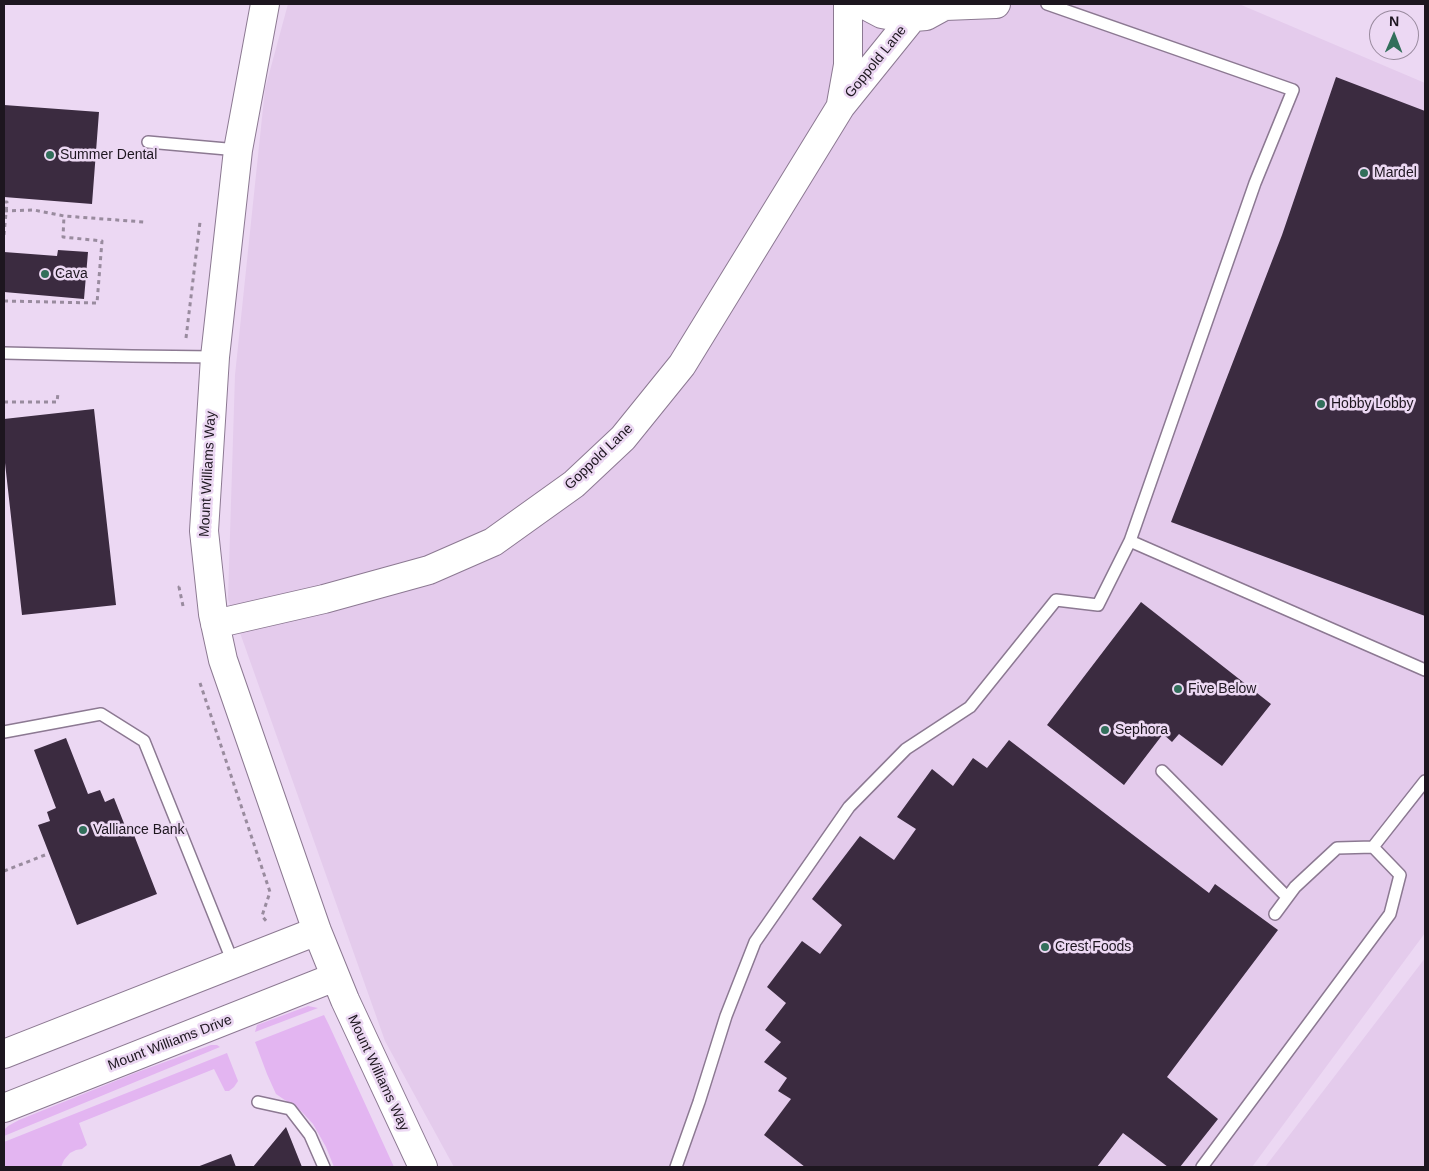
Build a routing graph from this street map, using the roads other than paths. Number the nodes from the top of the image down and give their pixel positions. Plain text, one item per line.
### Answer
1 (265, 4) edge
2 (848, 4) edge
3 (863, 4) edge
4 (996, 4) edge
5 (1047, 4) edge
6 (946, 5) edge
7 (912, 18) junction
8 (841, 106) junction
9 (148, 142) dead end
10 (238, 150) junction
11 (4, 353) edge
12 (214, 356) junction
13 (1130, 540) junction
14 (215, 624) junction
15 (1425, 670) edge
16 (4, 732) edge
17 (1162, 770) dead end
18 (1425, 781) edge
19 (1373, 847) junction
20 (1287, 897) junction
21 (1275, 914) dead end
22 (317, 931) junction
23 (234, 965) junction
24 (335, 977) junction
25 (4, 1054) edge
26 (258, 1102) dead end
27 (4, 1108) edge
28 (324, 1167) edge
29 (422, 1167) edge
30 (676, 1167) edge
31 (1202, 1167) edge

1 - 10 street, Mount Williams Way
2 - 8 street, Goppold Lane
3 - 7 street
4 - 6 street
5 - 13 lane
6 - 7 street
7 - 8 street, Goppold Lane
8 - 14 street, Goppold Lane
9 - 10 lane
10 - 12 street, Mount Williams Way
11 - 12 lane
12 - 14 street, Mount Williams Way
13 - 15 lane
13 - 30 lane
14 - 22 street, Mount Williams Way
16 - 23 lane
17 - 20 lane
18 - 19 lane
19 - 20 lane
19 - 31 lane
20 - 21 lane
22 - 23 street
22 - 24 street, Mount Williams Way
23 - 25 street
24 - 27 street, Mount Williams Drive
24 - 29 street, Mount Williams Way
26 - 28 lane

